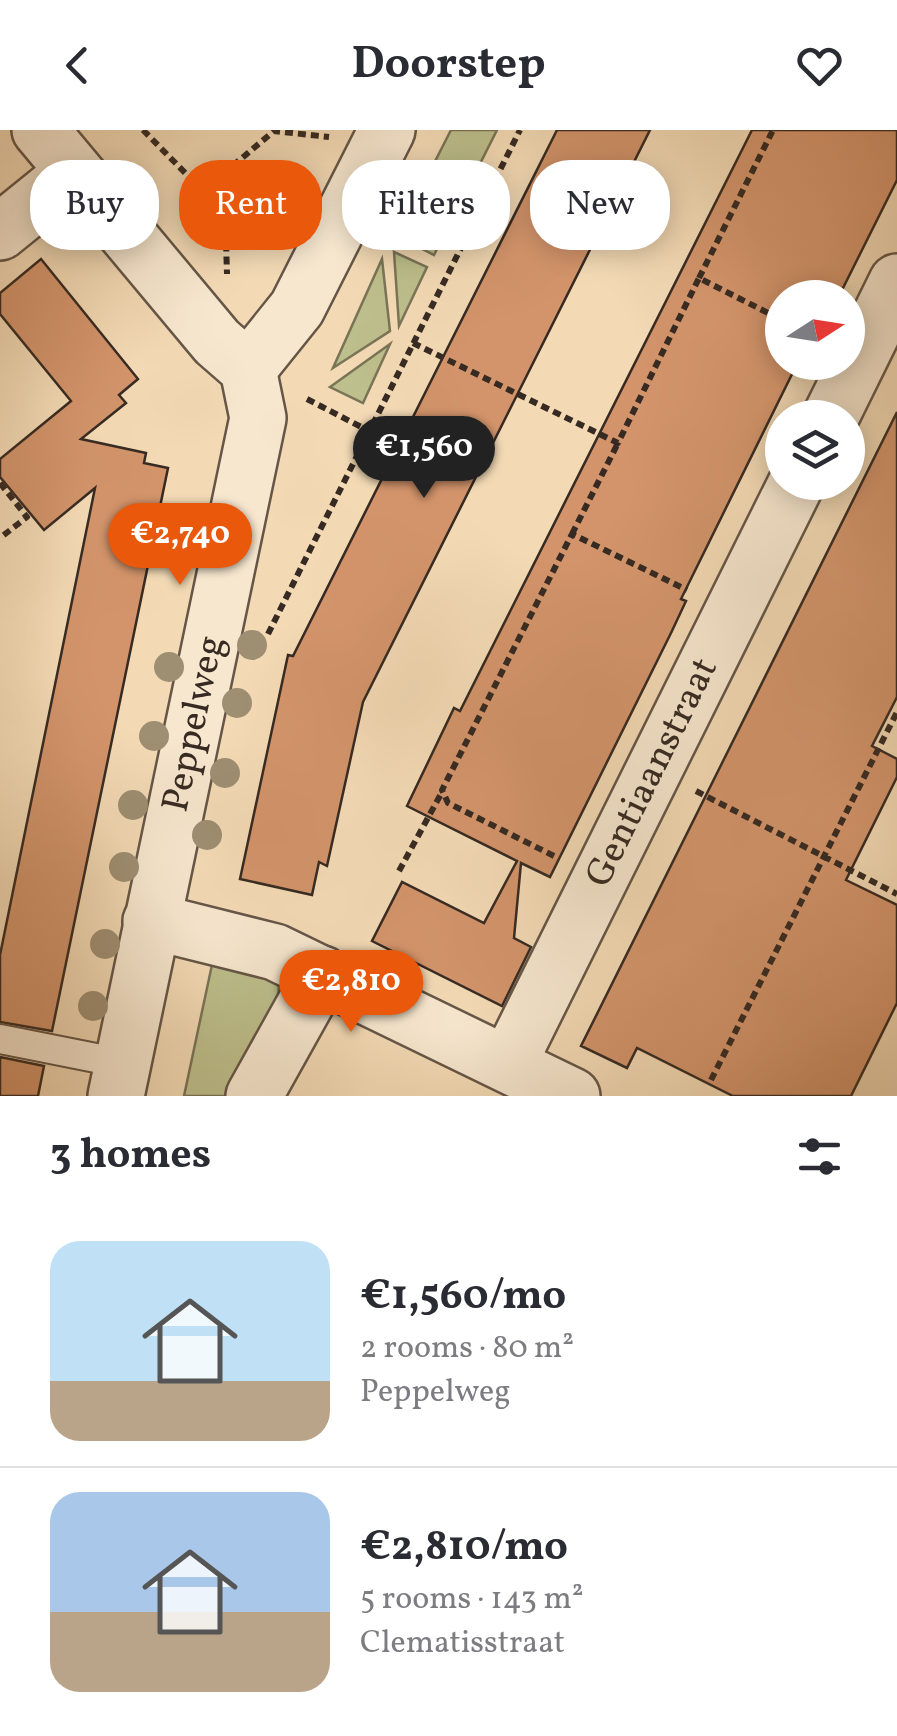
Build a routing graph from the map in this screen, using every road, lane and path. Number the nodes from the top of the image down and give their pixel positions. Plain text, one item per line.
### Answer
1 (40, 130) edge
2 (143, 130) edge
3 (520, 130) edge
4 (773, 130) edge
5 (383, 140) edge
6 (62, 160) edge
7 (240, 160) edge
8 (179, 167) edge
9 (30, 208) edge
10 (0, 232) edge
11 (138, 250) edge
12 (226, 250) edge
13 (699, 278) junction
14 (897, 282) edge
15 (765, 311) edge
16 (414, 343) junction
17 (260, 356) junction
18 (839, 400) edge
19 (618, 443) junction
20 (0, 483) edge
21 (789, 500) edge
22 (572, 534) junction
23 (0, 538) edge
24 (733, 612) junction
25 (266, 639) dead end
26 (897, 712) edge
27 (654, 770) junction
28 (442, 790) junction
29 (824, 856) junction
30 (399, 871) dead end
31 (600, 879) junction
32 (897, 894) edge
33 (151, 921) junction
34 (322, 974) junction
35 (0, 1039) edge
36 (508, 1064) junction
37 (118, 1080) edge
38 (711, 1080) dead end
39 (254, 1096) edge
40 (572, 1096) edge

1 - 6 street
2 - 8 path
3 - 16 path
4 - 13 path
5 - 7 path
5 - 17 street
9 - 10 street
11 - 17 street
12 - 17 path
13 - 15 path
13 - 19 path
14 - 18 street
16 - 19 path
16 - 25 path
17 - 33 street, Peppelweg
19 - 22 path
20 - 23 path
21 - 24 street, Gentiaanstraat
22 - 24 path
22 - 28 path
24 - 27 street, Gentiaanstraat
26 - 29 path
27 - 29 path
27 - 31 street, Gentiaanstraat
28 - 30 path
28 - 31 path
29 - 32 path
29 - 38 path
31 - 36 street, Gentiaanstraat
33 - 34 street
33 - 37 street, Peppelweg
34 - 36 street
34 - 39 street
35 - 37 lane
36 - 40 street

